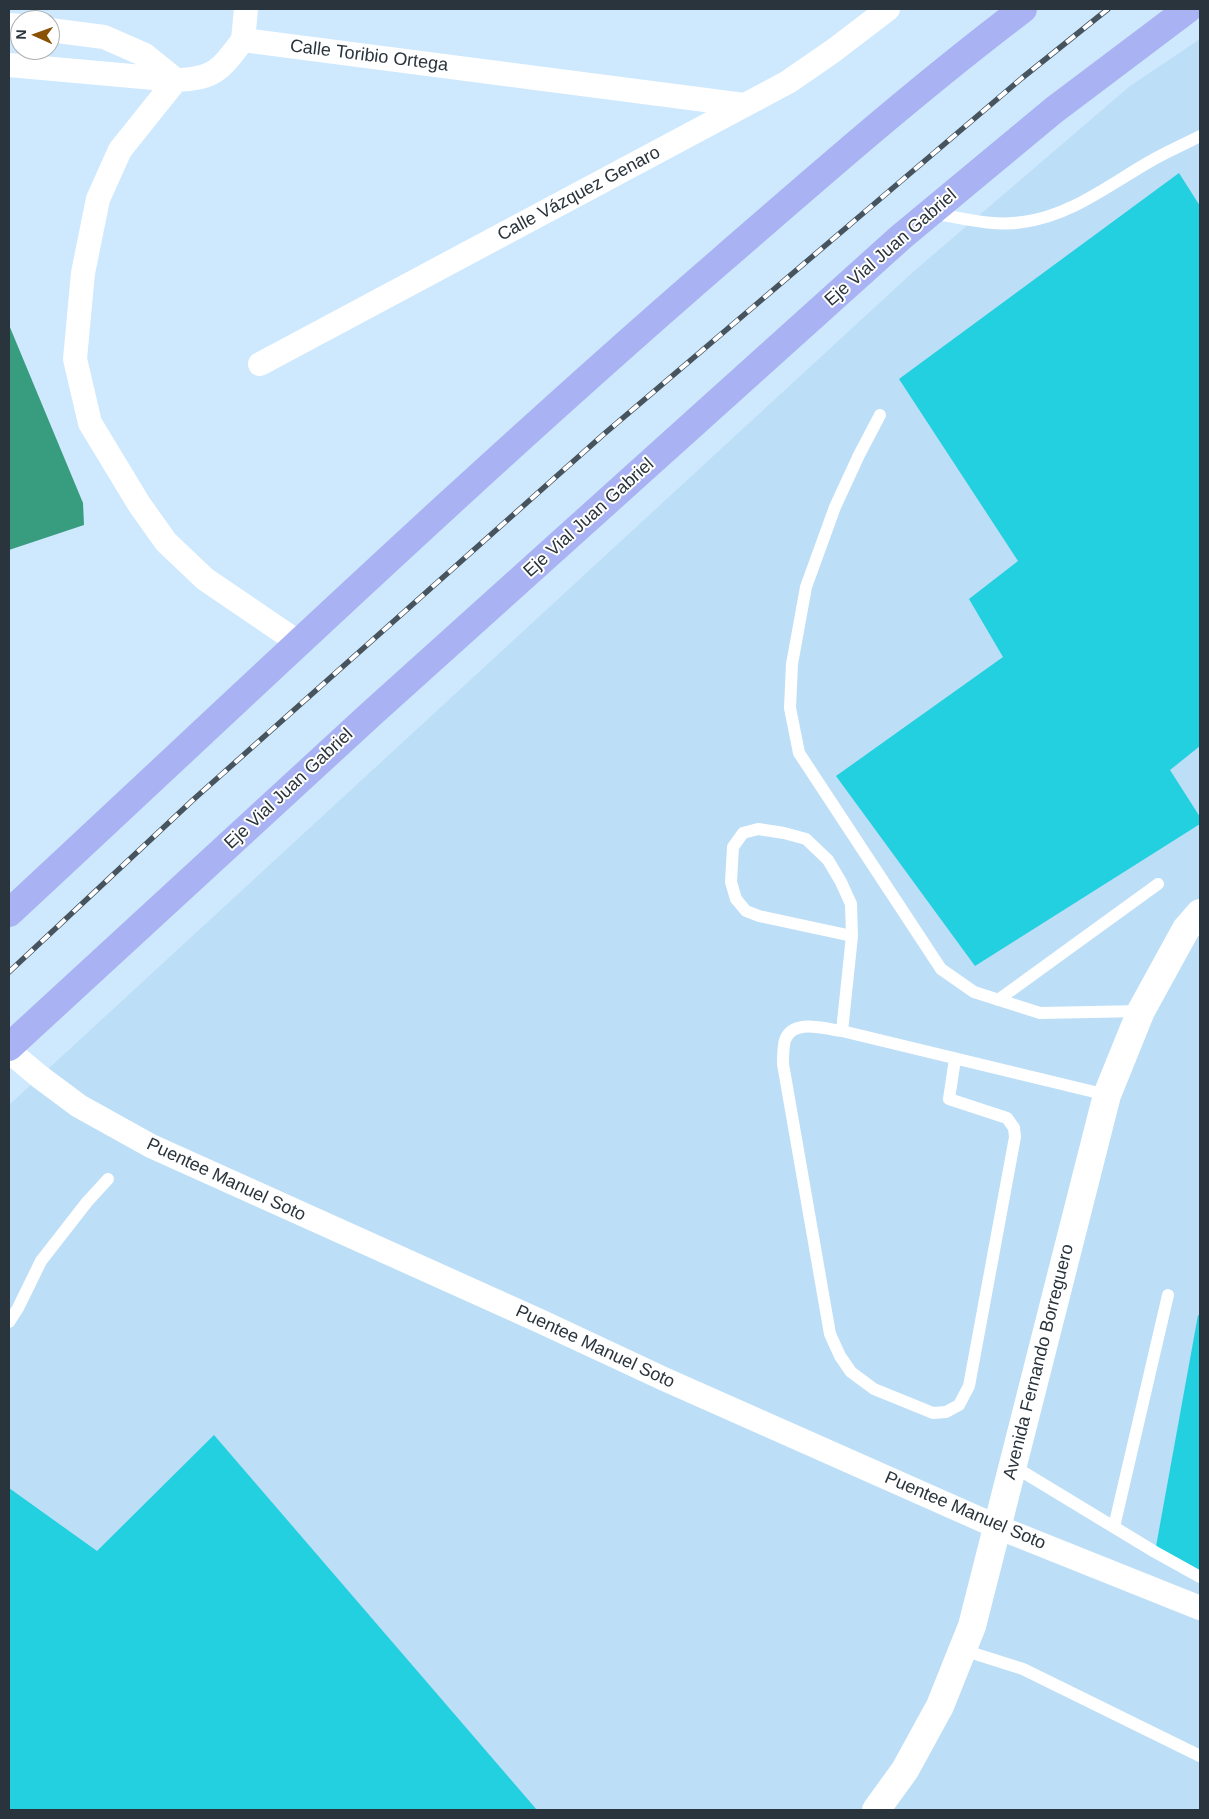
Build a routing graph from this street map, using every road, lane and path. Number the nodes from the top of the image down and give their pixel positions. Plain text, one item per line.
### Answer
1 (246, 9) edge
2 (888, 9) edge
3 (1023, 9) edge
4 (1188, 9) edge
5 (60, 31) edge
6 (243, 40) junction
7 (9, 65) edge
8 (176, 80) junction
9 (744, 106) junction
10 (1200, 136) edge
11 (930, 213) junction
12 (260, 364) dead end
13 (880, 416) dead end
14 (299, 643) junction
15 (1158, 884) dead end
16 (9, 913) edge
17 (1200, 913) edge
18 (852, 936) junction
19 (998, 1000) junction
20 (1141, 1011) junction
21 (842, 1031) junction
22 (9, 1049) edge
23 (955, 1059) junction
24 (1108, 1095) junction
25 (108, 1179) dead end
26 (1168, 1295) dead end
27 (9, 1322) edge
28 (1013, 1466) junction
29 (1114, 1527) junction
30 (1200, 1576) edge
31 (1200, 1608) edge
32 (963, 1650) junction
33 (1200, 1756) edge
34 (876, 1810) edge

1 - 6 street
2 - 9 street, Calle Vázquez Genaro
3 - 14 main road
4 - 11 main road, Eje Vial Juan Gabriel
5 - 8 street
6 - 8 street
6 - 9 street, Calle Toribio Ortega
7 - 8 street
8 - 14 street
9 - 12 street, Calle Vázquez Genaro
10 - 11 lane
11 - 22 main road, Eje Vial Juan Gabriel
13 - 19 lane
14 - 16 main road
15 - 19 lane
17 - 20 main road, Avenida Fernando Borreguero
18 - 18 lane
18 - 21 lane
19 - 20 lane
20 - 24 main road, Avenida Fernando Borreguero
21 - 23 lane
21 - 23 lane
22 - 31 street, Puentee Manuel Soto
23 - 24 lane
24 - 28 main road, Avenida Fernando Borreguero
25 - 27 lane
26 - 29 lane
28 - 29 lane
28 - 32 main road, Avenida Fernando Borreguero
29 - 30 lane
32 - 33 lane
32 - 34 main road, Avenida Fernando Borreguero

